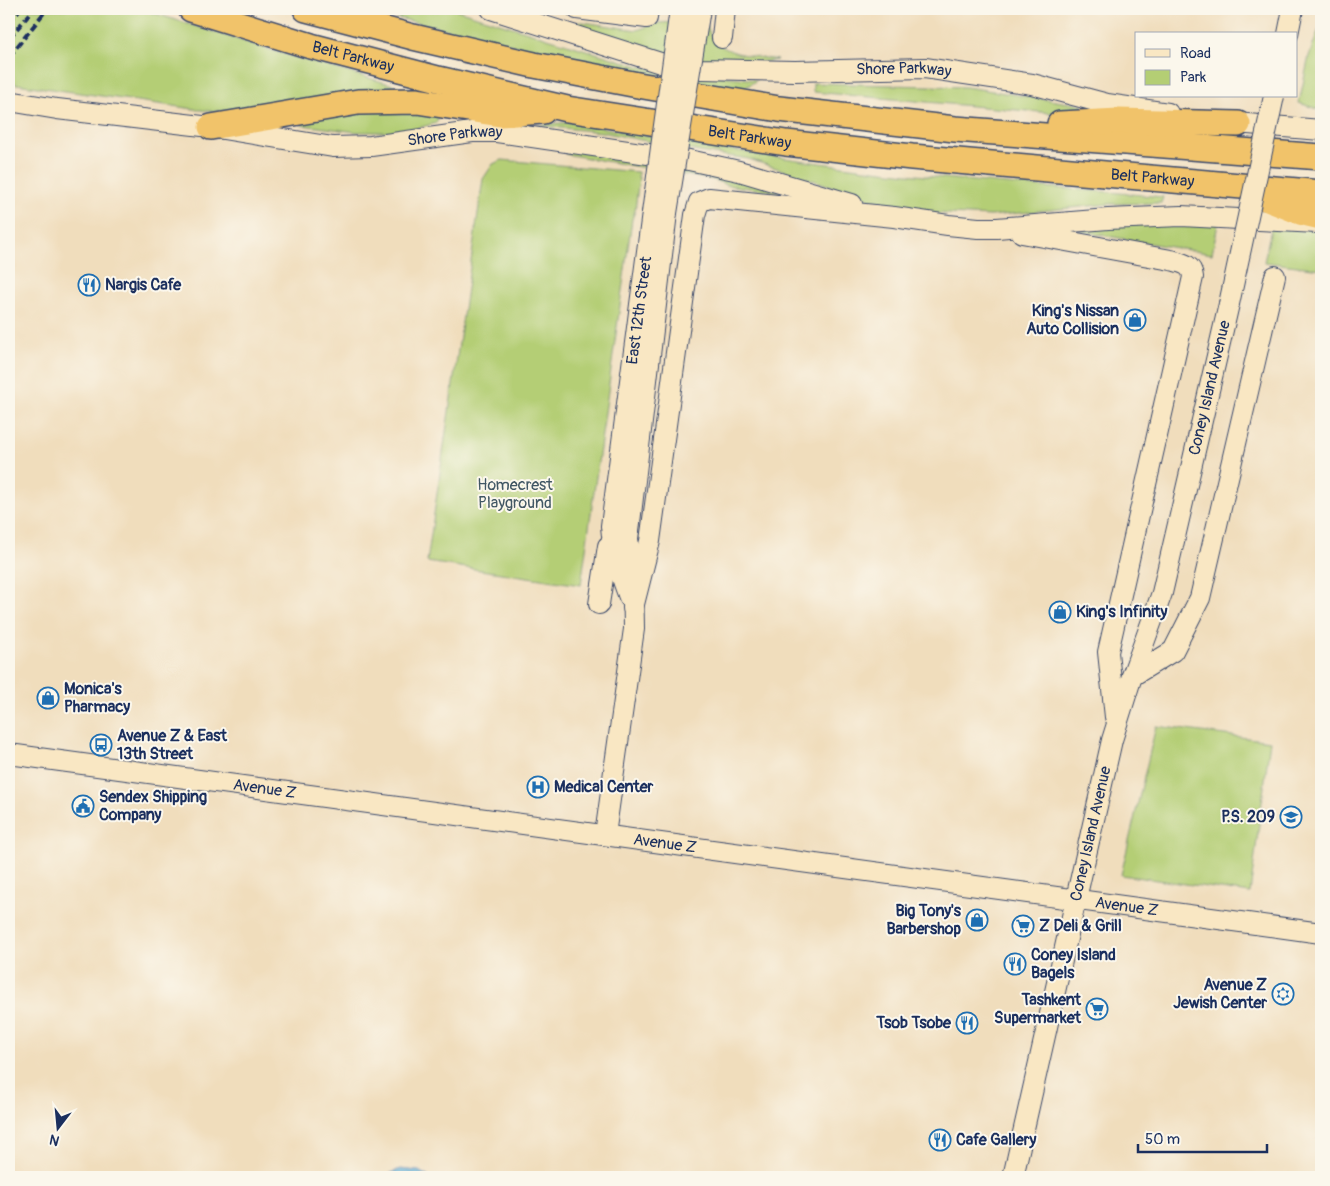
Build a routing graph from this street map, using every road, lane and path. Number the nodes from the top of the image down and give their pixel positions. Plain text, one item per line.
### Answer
1 (191, 9) edge
2 (306, 9) edge
3 (491, 9) edge
4 (577, 9) edge
5 (680, 9) edge
6 (700, 9) edge
7 (725, 9) edge
8 (1293, 9) edge
9 (648, 13) edge
10 (1288, 32) edge
11 (722, 38) dead end
12 (1274, 98) edge
13 (9, 101) edge
14 (567, 109) junction
15 (1238, 124) junction
16 (212, 127) junction
17 (955, 129) junction
18 (1321, 130) edge
19 (1321, 157) edge
20 (1237, 186) junction
21 (1321, 193) edge
22 (709, 198) joint
23 (659, 213) junction
24 (894, 217) junction
25 (1321, 217) edge
26 (1321, 223) edge
27 (997, 228) junction
28 (1193, 271) joint
29 (1275, 276) dead end
30 (611, 526) junction
31 (599, 604) dead end
32 (633, 608) junction
33 (1132, 676) junction
34 (1116, 723) junction
35 (9, 754) edge
36 (605, 835) junction
37 (1075, 899) junction
38 (1321, 933) edge
39 (1013, 1177) edge

1 - 14 highway, Belt Parkway
2 - 17 highway, Belt Parkway
3 - 15 main road, Shore Parkway
4 - 9 main road
5 - 23 main road, East 12th Street, bridge
6 - 23 main road, East 12th Street, bridge
7 - 11 main road
8 - 10 main road
12 - 33 main road, Coney Island Avenue, bridge
13 - 16 main road, Shore Parkway
14 - 16 highway
14 - 20 highway, Belt Parkway
15 - 17 highway
15 - 18 main road, Shore Parkway
16 - 24 main road, Shore Parkway
17 - 19 highway, Belt Parkway
20 - 21 highway, Belt Parkway
20 - 25 highway
22 - 24 main road, Shore Parkway
22 - 32 main road, East 12th Street
23 - 30 main road, East 12th Street
23 - 32 main road, East 12th Street
24 - 27 main road, Shore Parkway
26 - 27 main road, Shore Parkway
27 - 28 main road, Shore Parkway
28 - 34 main road, Coney Island Avenue
29 - 33 main road
30 - 31 main road
30 - 32 main road, East 12th Street
32 - 36 main road, East 12th Street
33 - 34 main road, Coney Island Avenue
34 - 37 main road, Coney Island Avenue
35 - 36 main road, Avenue Z
36 - 37 main road, Avenue Z
37 - 38 main road, Avenue Z
37 - 39 main road, Coney Island Avenue

